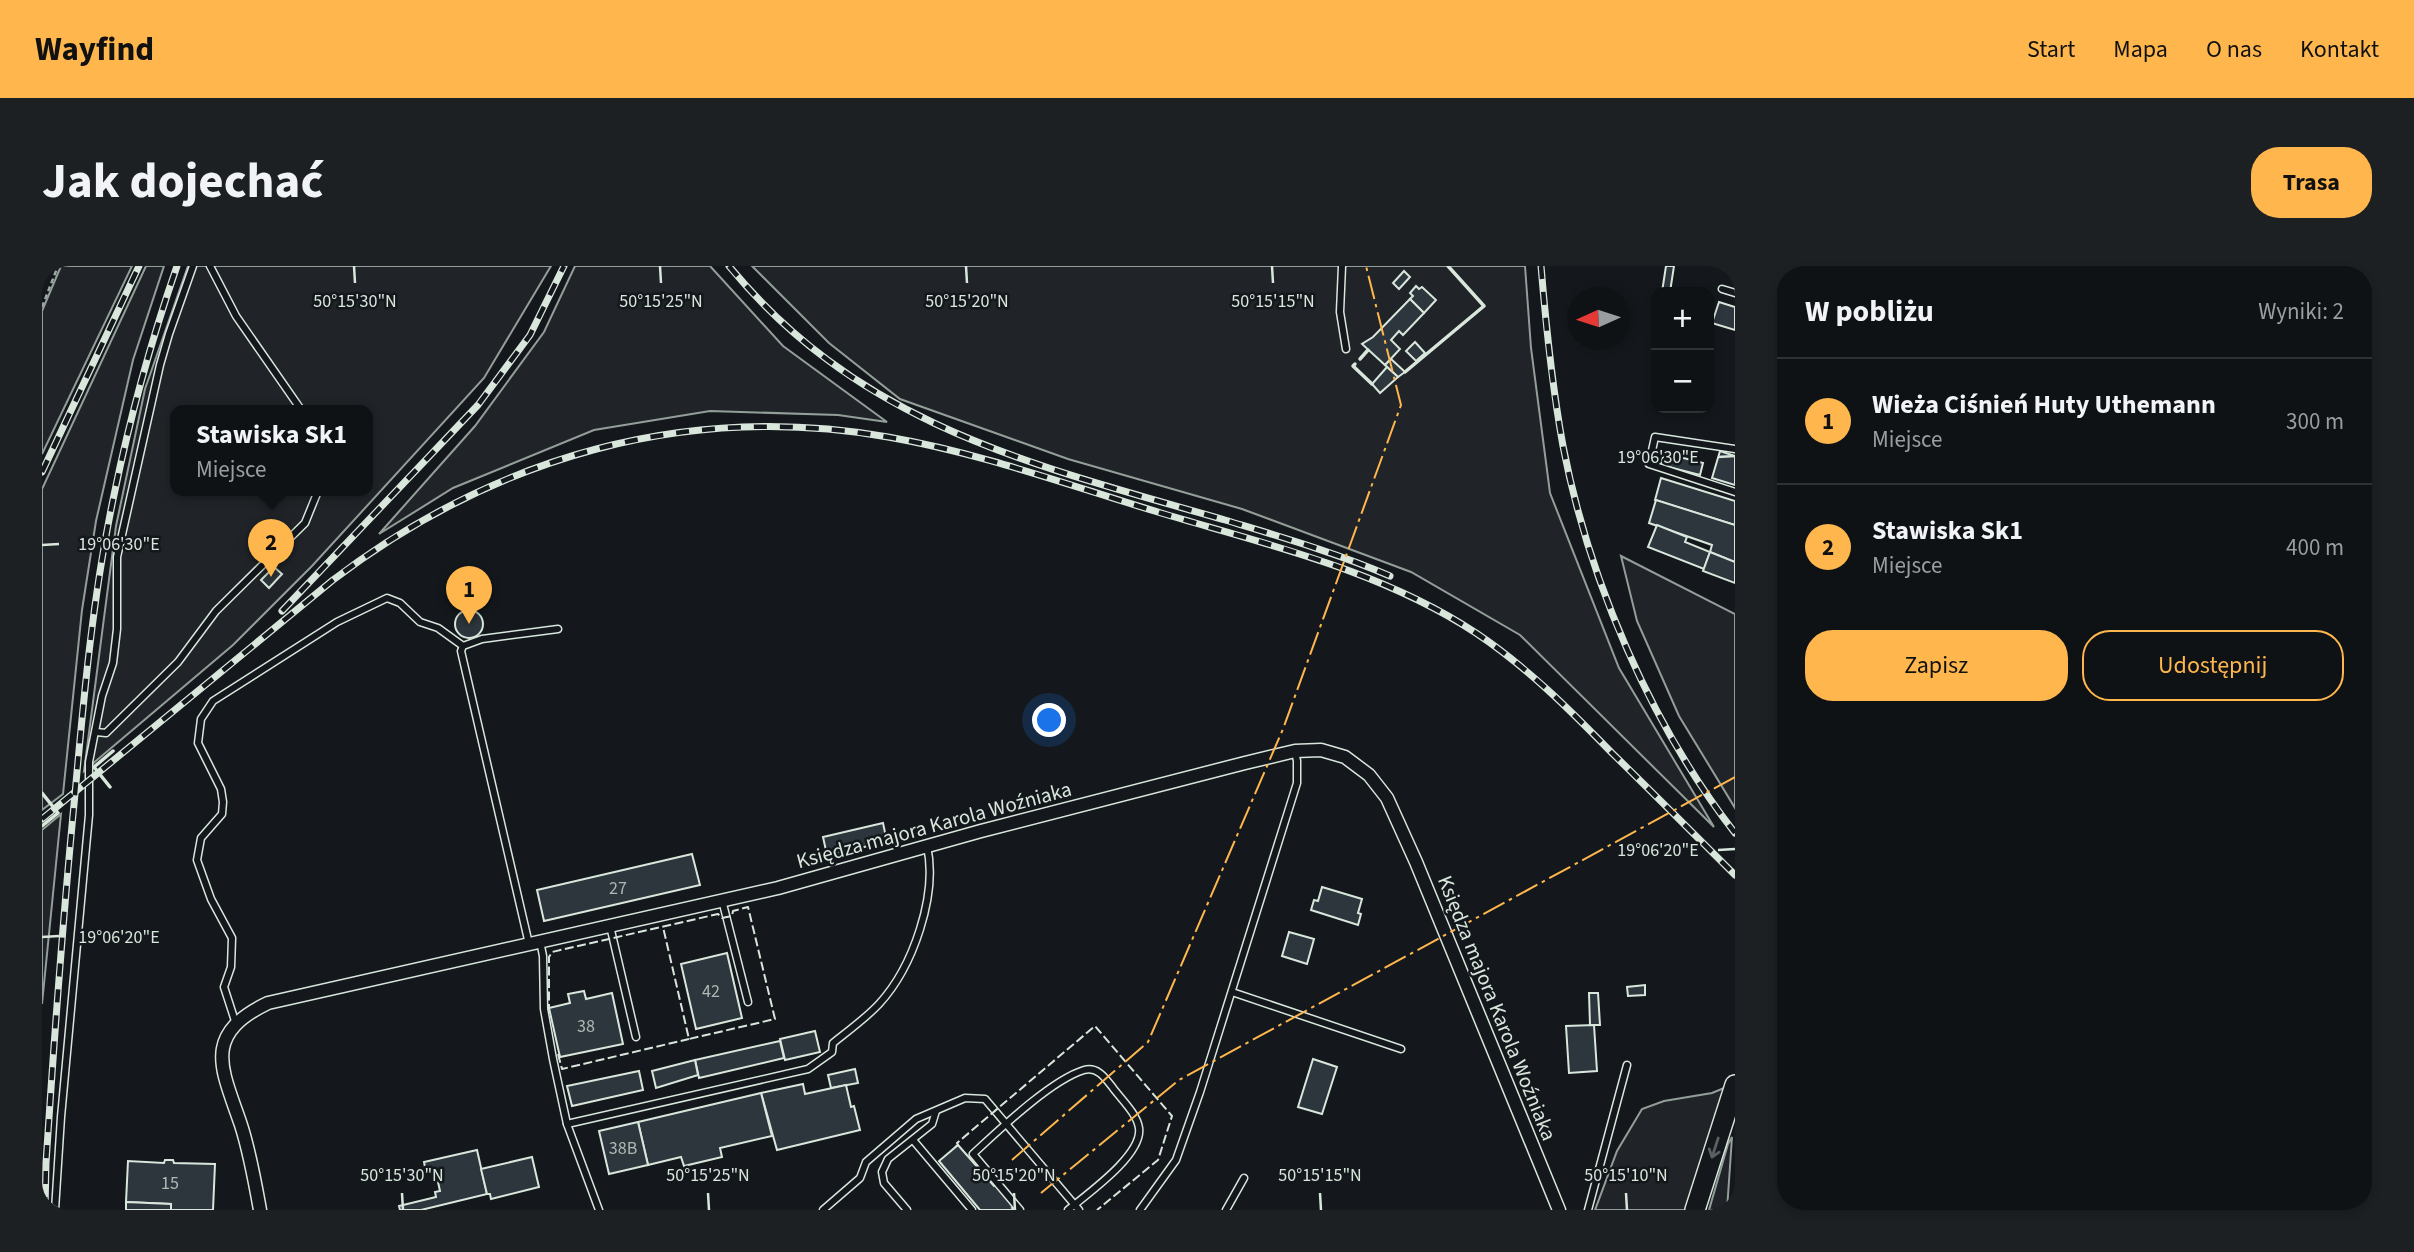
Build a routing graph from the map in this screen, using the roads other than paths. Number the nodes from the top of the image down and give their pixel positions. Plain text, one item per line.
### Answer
1 (193, 266) edge
2 (209, 266) edge
3 (1342, 266) edge
4 (1722, 289) dead end
5 (1735, 293) edge
6 (1346, 349) dead end
7 (298, 405) edge
8 (1735, 449) edge
9 (1735, 492) edge
10 (316, 496) edge
11 (558, 629) dead end
12 (463, 646) junction
13 (96, 732) junction
14 (1295, 751) junction
15 (927, 846) junction
16 (722, 900) junction
17 (610, 926) junction
18 (535, 943) junction
19 (1231, 992) junction
20 (748, 1002) dead end
21 (236, 1024) junction
22 (636, 1037) dead end
23 (1401, 1049) dead end
24 (1627, 1065) dead end
25 (1735, 1086) edge
26 (936, 1111) junction
27 (1007, 1124) junction
28 (567, 1125) junction
29 (914, 1139) junction
30 (1244, 1178) dead end
31 (1077, 1207) edge
32 (55, 1210) edge
33 (260, 1210) edge
34 (599, 1210) edge
35 (824, 1210) edge
36 (907, 1210) edge
37 (972, 1210) edge
38 (1020, 1210) edge
39 (1068, 1210) edge
40 (1140, 1210) edge
41 (1226, 1210) edge
42 (1559, 1210) edge
43 (1588, 1210) edge
44 (1695, 1210) edge

1 - 13 lane
2 - 7 lane
3 - 6 lane
4 - 5 lane
8 - 9 lane
10 - 13 lane
11 - 12 lane
12 - 18 lane
12 - 21 lane
13 - 32 lane
14 - 15 street, Księdza majora Karola Woźniaka
14 - 19 lane
14 - 42 street, Księdza majora Karola Woźniaka
15 - 16 street, Księdza majora Karola Woźniaka
15 - 28 lane
16 - 17 street, Księdza majora Karola Woźniaka
16 - 20 lane
17 - 18 street, Księdza majora Karola Woźniaka
17 - 22 lane
18 - 21 street, Księdza majora Karola Woźniaka
18 - 28 lane
19 - 23 lane
19 - 40 lane
21 - 33 street
24 - 43 lane
25 -> 44 main road
26 - 27 lane
26 - 29 lane
26 - 35 lane
27 - 31 lane
27 - 31 lane
27 - 38 lane
28 - 34 lane
29 - 36 lane
29 - 37 lane
30 - 41 lane
31 - 39 lane

